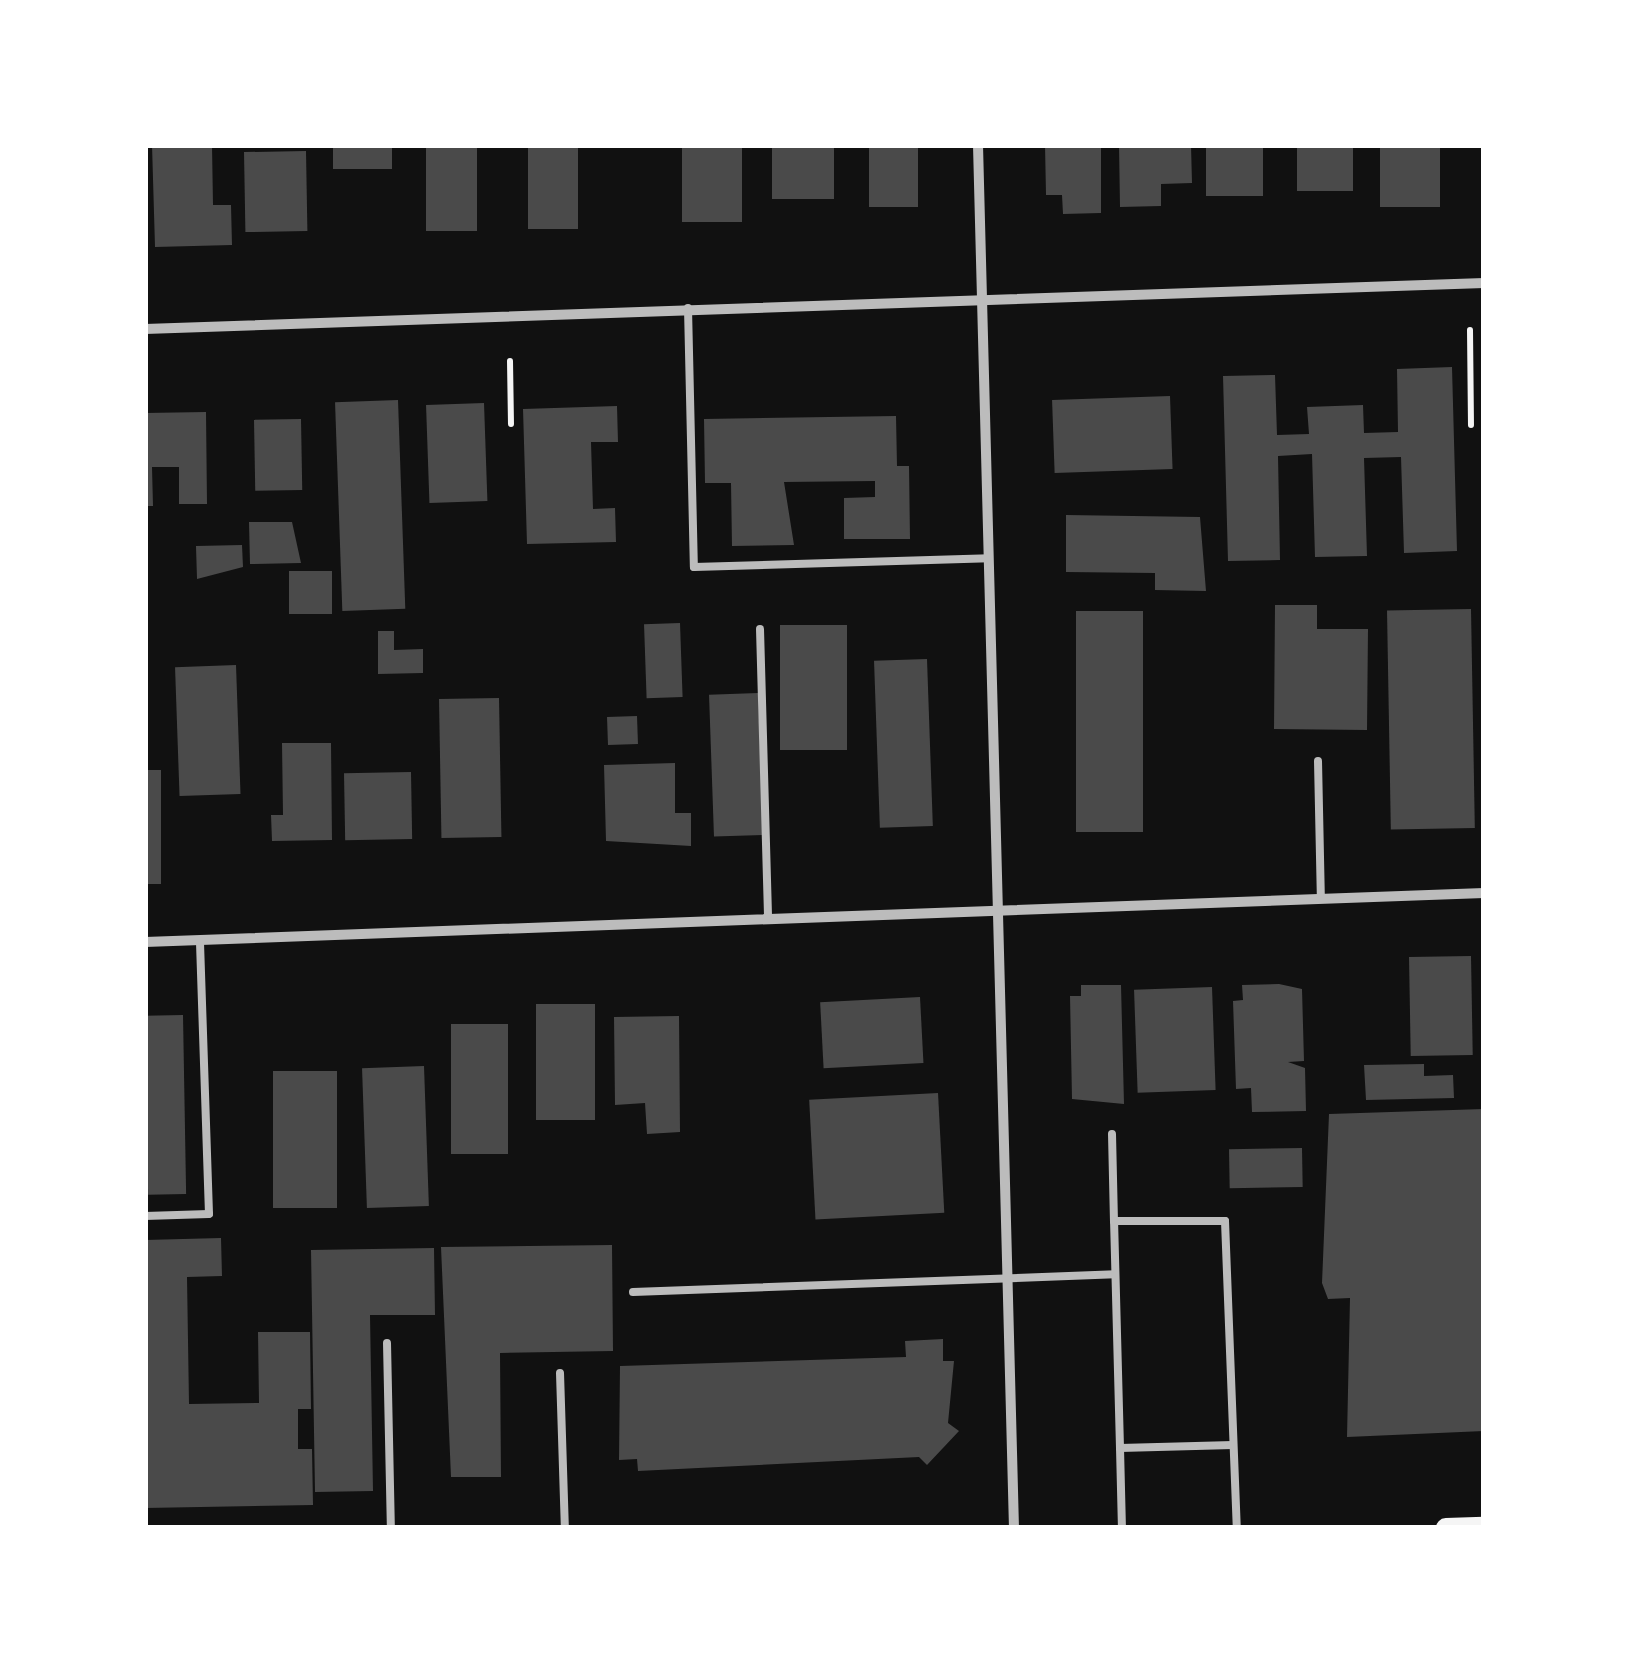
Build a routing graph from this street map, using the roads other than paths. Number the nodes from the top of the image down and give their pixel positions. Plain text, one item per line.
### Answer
1 (978, 145) edge
2 (1484, 283) edge
3 (982, 299) junction
4 (688, 308) junction
5 (145, 329) edge
6 (989, 558) junction
7 (760, 629) dead end
8 (1318, 760) dead end
9 (1484, 893) edge
10 (1321, 899) junction
11 (994, 910) junction
12 (768, 919) junction
13 (200, 941) junction
14 (145, 942) edge
15 (1112, 1134) dead end
16 (145, 1216) edge
17 (1114, 1220) junction
18 (1115, 1274) junction
19 (1002, 1275) junction
20 (633, 1292) dead end
21 (387, 1343) dead end
22 (560, 1373) dead end
23 (1233, 1445) junction
24 (1120, 1448) junction
25 (1484, 1527) edge
26 (391, 1528) edge
27 (565, 1528) edge
28 (1014, 1528) edge
29 (1122, 1528) edge
30 (1238, 1528) edge
31 (1446, 1528) edge

1 - 3 street
2 - 3 street
3 - 4 street
3 - 6 street
4 - 5 street
4 - 6 lane
6 - 11 street
7 - 12 lane
8 - 10 lane
9 - 10 street
10 - 11 street
11 - 12 street
11 - 19 street
12 - 13 street
13 - 14 street
13 - 16 lane
15 - 17 lane
17 - 18 lane
17 - 23 lane
18 - 19 lane
18 - 24 lane
19 - 20 lane
19 - 28 street
21 - 26 lane
22 - 27 lane
23 - 24 lane
23 - 30 lane
24 - 29 lane
25 - 31 main road

